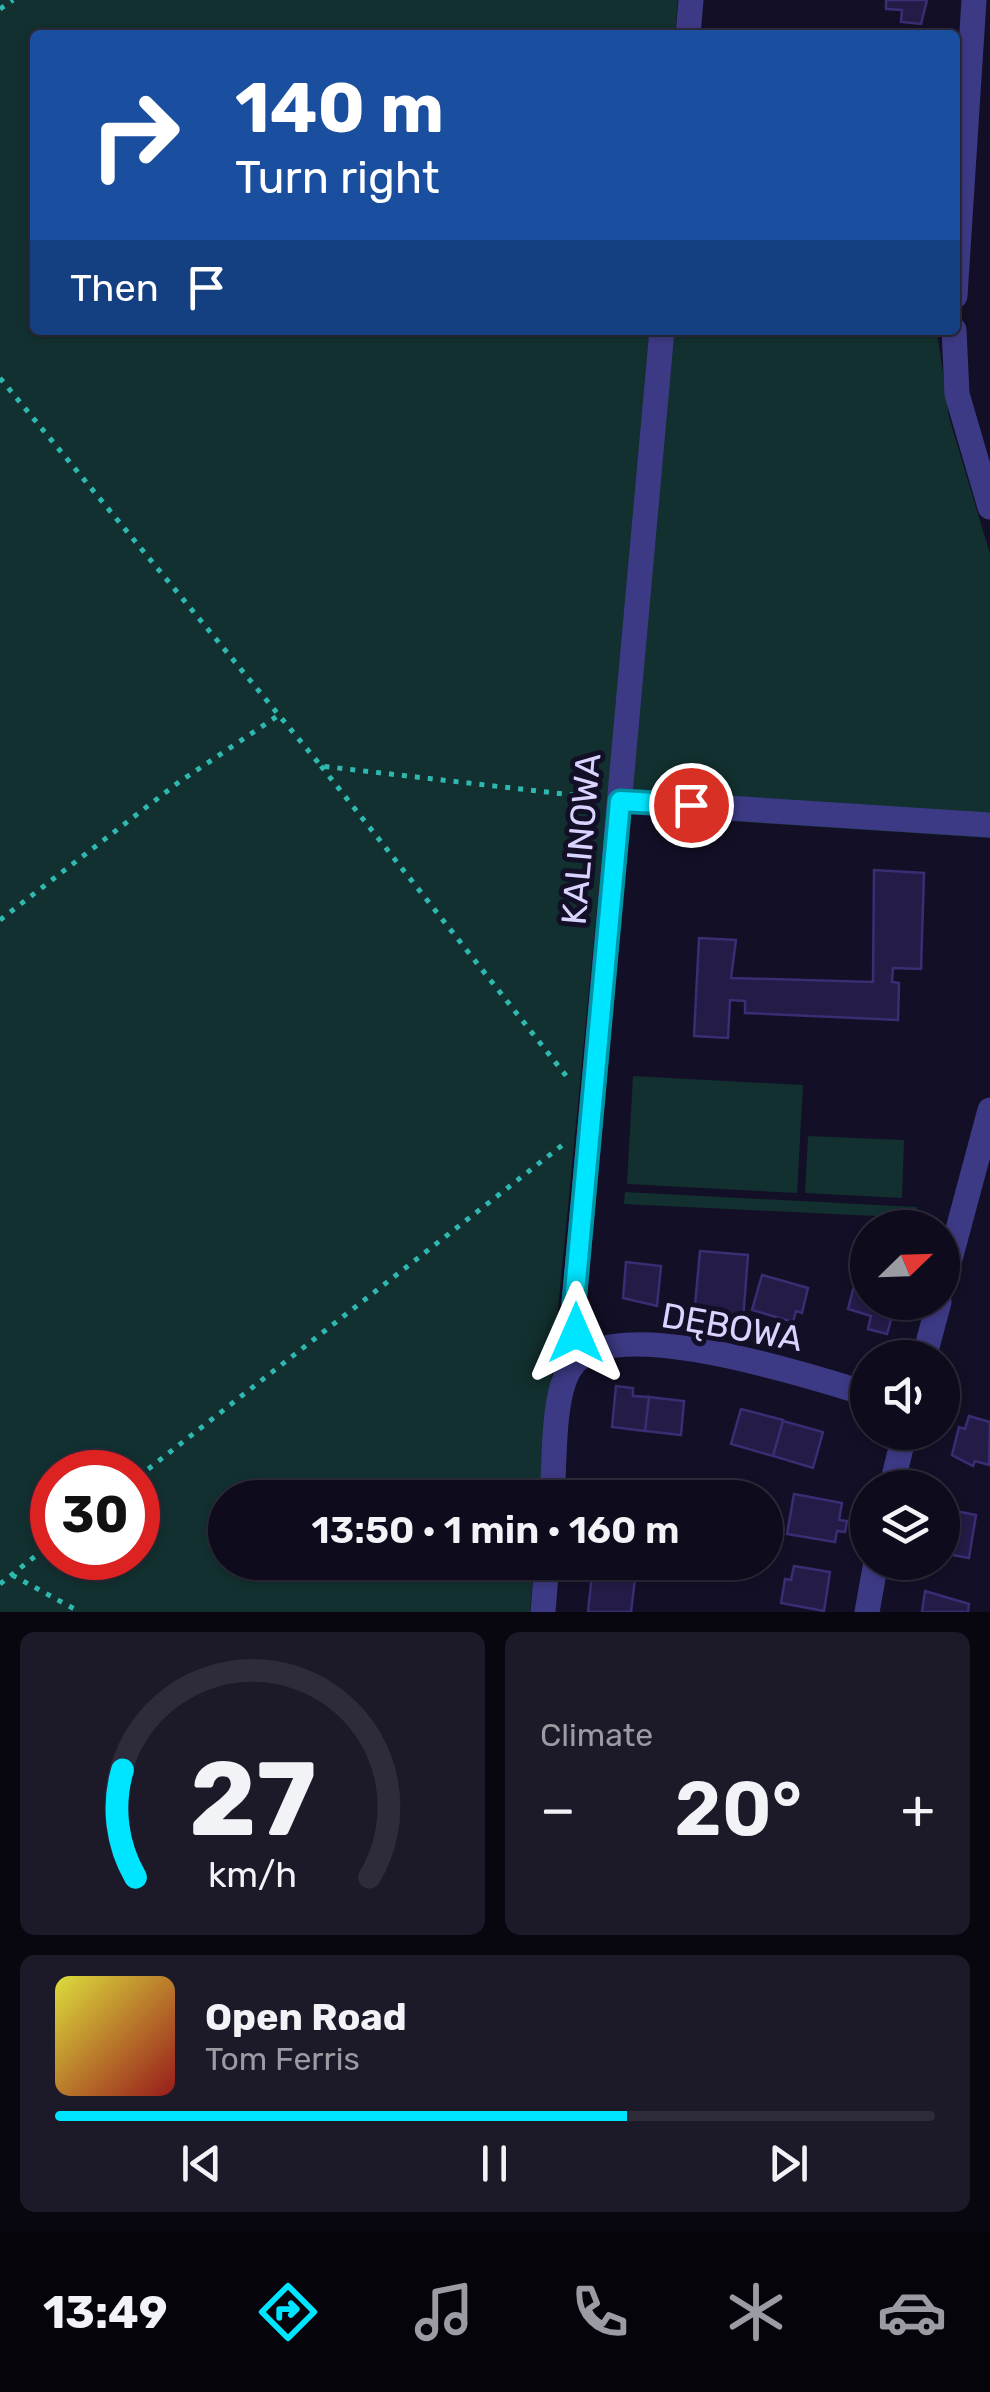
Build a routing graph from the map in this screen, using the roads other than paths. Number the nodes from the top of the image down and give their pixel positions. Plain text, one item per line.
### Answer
1 (691, 0) edge
2 (974, 0) edge
3 (688, 30) edge
4 (962, 68) edge
5 (960, 133) edge
6 (662, 335) edge
7 (954, 335) edge
8 (990, 507) edge
9 (620, 801) junction
10 (990, 825) edge
11 (990, 1110) edge
12 (960, 1222) edge
13 (584, 1354) junction
14 (850, 1389) edge
15 (553, 1480) edge
16 (546, 1580) edge
17 (873, 1580) edge
18 (543, 1612) edge
19 (867, 1612) edge

1 - 3 street
2 - 4 street
4 - 5 street
6 - 9 street, KALINOWA
7 - 8 street
9 - 10 street
9 - 13 street, KALINOWA
11 - 12 street
13 - 14 street, DĘBOWA
13 - 15 street
16 - 18 street
17 - 19 street

